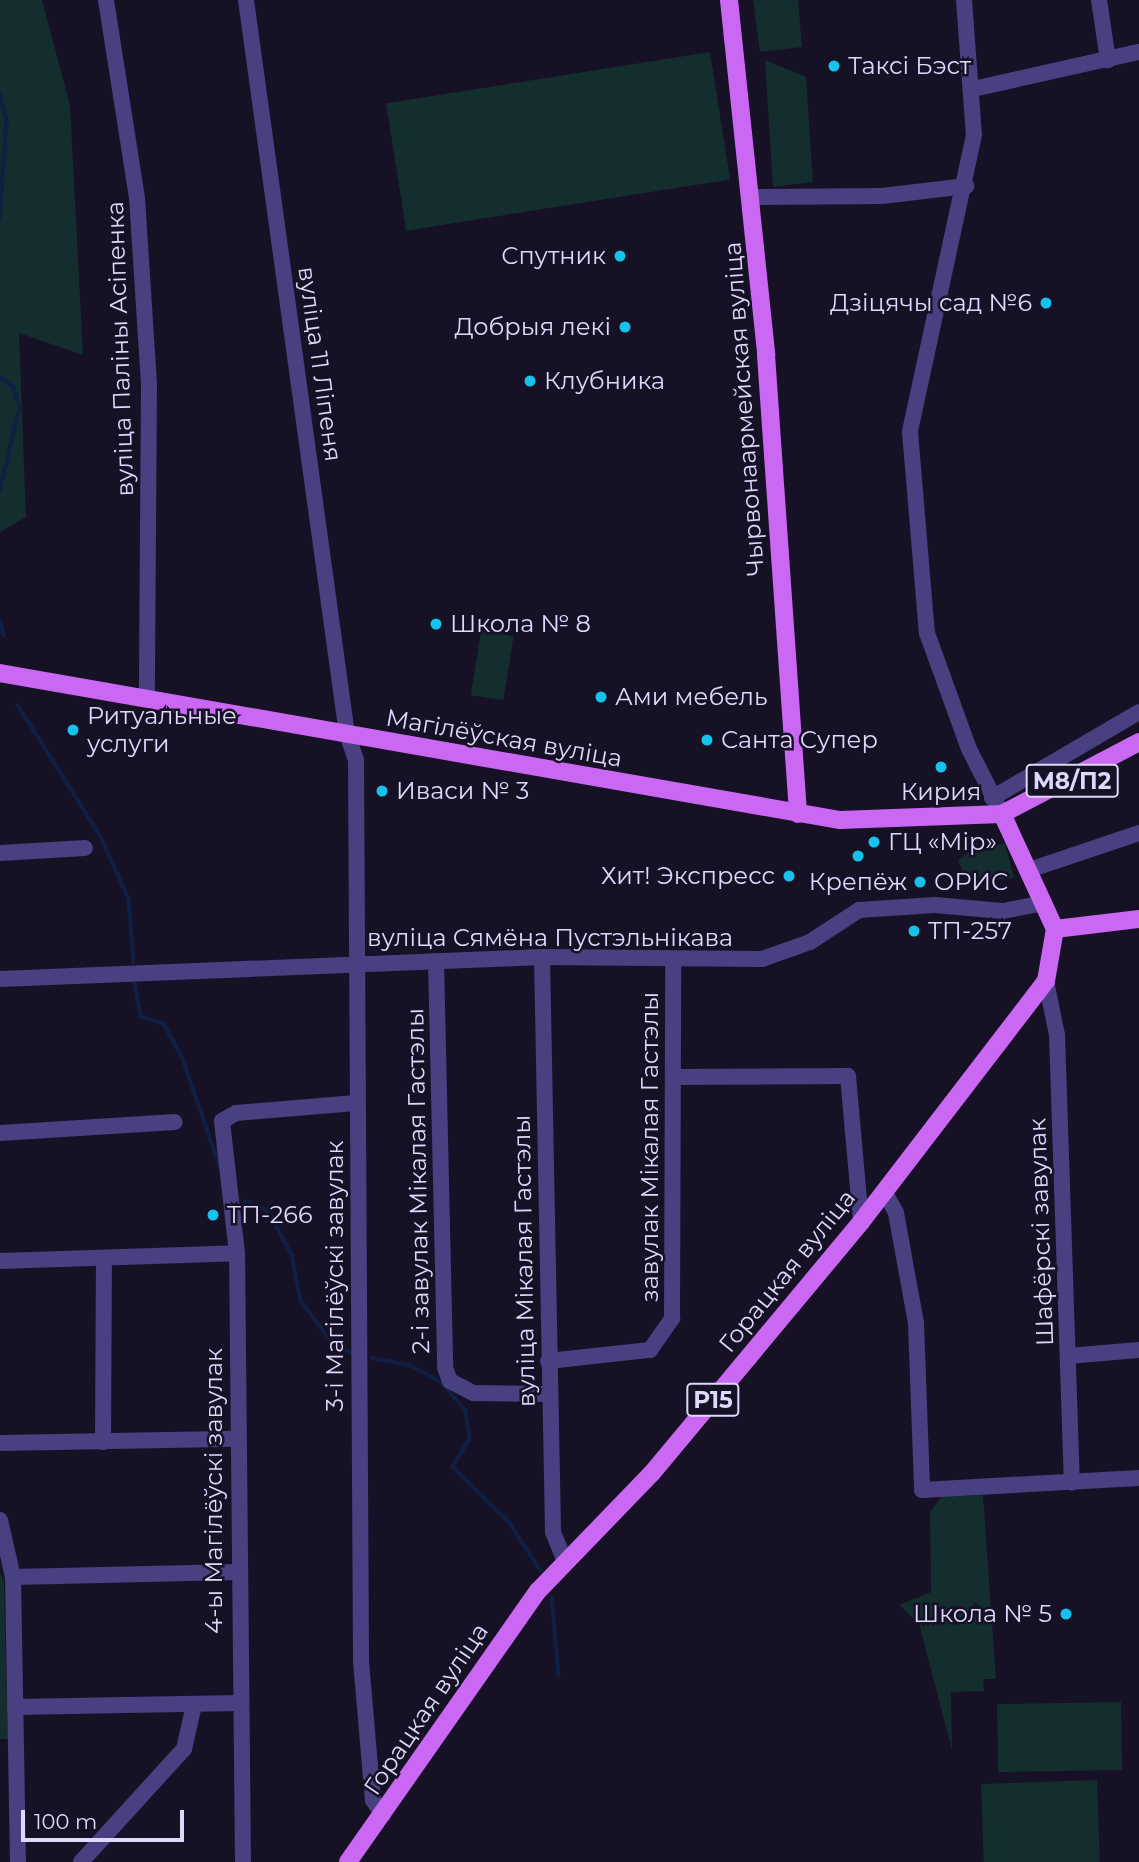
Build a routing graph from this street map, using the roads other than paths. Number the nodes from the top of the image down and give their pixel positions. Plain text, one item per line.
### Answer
1 (106, 0) edge
2 (246, 0) edge
3 (729, 0) edge
4 (964, 0) edge
5 (1099, 0) edge
6 (1139, 52) edge
7 (1108, 60) junction
8 (972, 89) junction
9 (966, 186) junction
10 (752, 197) junction
11 (0, 673) edge
12 (147, 698) junction
13 (1139, 712) edge
14 (347, 734) junction
15 (1139, 742) edge
16 (992, 798) junction
17 (798, 814) junction
18 (1002, 814) junction
19 (1139, 833) edge
20 (85, 848) dead end
21 (0, 853) edge
22 (1029, 870) junction
23 (1044, 903) junction
24 (1139, 919) edge
25 (1055, 929) junction
26 (542, 957) junction
27 (673, 960) junction
28 (436, 961) junction
29 (357, 962) junction
30 (0, 979) edge
31 (1046, 981) junction
32 (677, 1077) junction
33 (356, 1103) junction
34 (175, 1122) dead end
35 (0, 1133) edge
36 (884, 1191) junction
37 (861, 1222) junction
38 (237, 1253) junction
39 (104, 1258) junction
40 (0, 1261) edge
41 (1139, 1350) edge
42 (1068, 1356) junction
43 (548, 1361) junction
44 (549, 1394) junction
45 (237, 1439) junction
46 (103, 1441) junction
47 (0, 1443) edge
48 (1139, 1478) edge
49 (1072, 1483) junction
50 (0, 1520) edge
51 (565, 1561) junction
52 (236, 1572) junction
53 (13, 1577) junction
54 (238, 1703) junction
55 (194, 1705) junction
56 (15, 1707) junction
57 (383, 1815) junction
58 (18, 1862) edge
59 (81, 1862) edge
60 (243, 1862) edge
61 (348, 1862) edge

1 - 12 street, вуліца Паліны Асіпенка
2 - 14 street, вуліца 11 Ліпеня
3 - 10 main road, Чырвонаармейская вуліца
4 - 8 street
5 - 7 street
6 - 7 street
7 - 8 street
8 - 9 street
9 - 10 street
9 - 16 street
10 - 17 main road, Чырвонаармейская вуліца
11 - 12 main road, Магілёўская вуліца / М8/П2
12 - 14 main road, Магілёўская вуліца / М8/П2
13 - 16 street
14 - 17 main road, Магілёўская вуліца / М8/П2
14 - 29 street, 3-і Магілёўскі завулак
15 - 18 main road, М8/П2
16 - 18 street
17 - 18 main road, Магілёўская вуліца / М8/П2
18 - 22 main road
19 - 22 street
20 - 21 street
22 - 23 main road
23 - 25 main road
23 - 27 street, вуліца Сямёна Пустэльнікава
24 - 25 main road
25 - 31 main road, Горацкая вуліца / Р15
26 - 27 street, вуліца Сямёна Пустэльнікава
26 - 28 street, вуліца Сямёна Пустэльнікава
26 - 43 street, вуліца Мікалая Гастэлы
27 - 32 street, завулак Мікалая Гастэлы
28 - 29 street, вуліца Сямёна Пустэльнікава
28 - 44 street, 2-і завулак Мікалая Гастэлы
29 - 30 street, вуліца Сямёна Пустэльнікава
29 - 33 street, 3-і Магілёўскі завулак
31 - 36 main road, Горацкая вуліца / Р15
31 - 42 street, Шафёрскі завулак
32 - 37 street
32 - 43 street, завулак Мікалая Гастэлы
33 - 38 street, 4-ы Магілёўскі завулак
33 - 57 street, 3-і Магілёўскі завулак
34 - 35 street
36 - 37 main road, Горацкая вуліца / Р15
36 - 49 street
37 - 51 main road, Горацкая вуліца / Р15
38 - 39 street
38 - 45 street, 4-ы Магілёўскі завулак
39 - 40 street
39 - 46 street
41 - 42 street
42 - 49 street, Шафёрскі завулак
43 - 44 street, вуліца Мікалая Гастэлы
44 - 51 street, вуліца Мікалая Гастэлы
45 - 46 street
45 - 52 street, 4-ы Магілёўскі завулак
46 - 47 street
48 - 49 street
50 - 53 street
51 - 57 main road, Горацкая вуліца / Р15
52 - 53 street
52 - 54 street, 4-ы Магілёўскі завулак
53 - 56 street
54 - 55 street
54 - 60 street, 4-ы Магілёўскі завулак
55 - 56 street
55 - 59 street
56 - 58 street
57 - 61 main road, Горацкая вуліца / Р15

